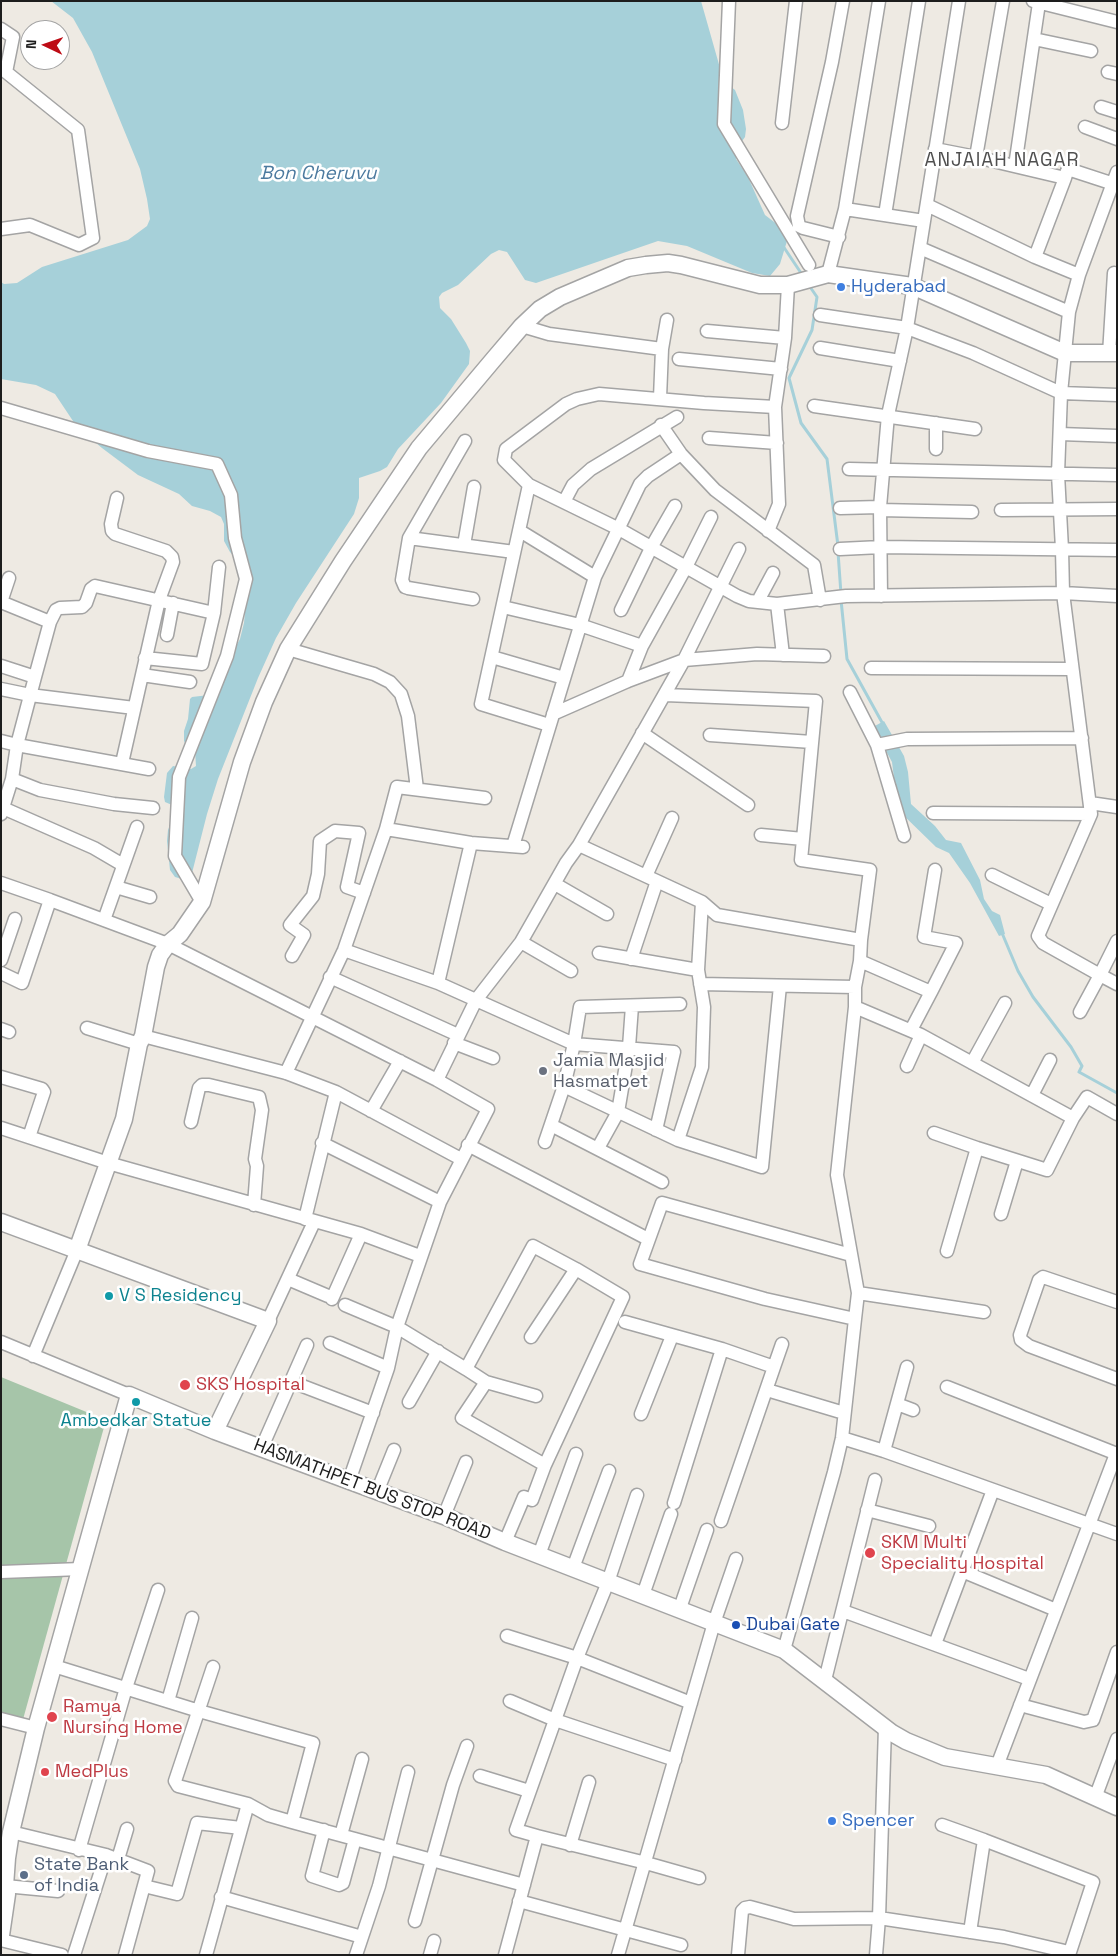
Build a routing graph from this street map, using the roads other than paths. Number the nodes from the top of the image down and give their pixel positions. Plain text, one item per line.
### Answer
1 (729, 1) edge
2 (796, 1) edge
3 (843, 1) edge
4 (879, 1) edge
5 (919, 1) edge
6 (959, 1) edge
7 (1004, 1) edge
8 (1036, 2) edge
9 (1117, 22) edge
10 (1, 29) edge
11 (1034, 38) junction
12 (1091, 51) dead end
13 (1101, 107) dead end
14 (1117, 112) edge
15 (782, 123) dead end
16 (1084, 127) dead end
17 (1117, 139) edge
18 (935, 149) junction
19 (976, 157) junction
20 (1015, 166) junction
21 (1065, 178) junction
22 (1116, 180) edge
23 (927, 205) junction
24 (845, 209) junction
25 (885, 215) junction
26 (924, 221) junction
27 (1, 229) edge
28 (839, 237) junction
29 (920, 248) junction
30 (1035, 257) junction
31 (818, 272) junction
32 (1117, 274) edge
33 (1080, 275) junction
34 (792, 284) junction
35 (912, 286) junction
36 (1114, 308) edge
37 (1069, 312) junction
38 (820, 315) dead end
39 (667, 320) dead end
40 (522, 326) junction
41 (907, 328) junction
42 (708, 331) dead end
43 (785, 338) junction
44 (820, 348) dead end
45 (662, 349) junction
46 (1064, 353) junction
47 (1113, 353) edge
48 (678, 359) dead end
49 (900, 361) junction
50 (781, 369) junction
51 (1061, 393) junction
52 (1117, 395) edge
53 (660, 398) junction
54 (814, 406) dead end
55 (775, 407) junction
56 (2, 412) edge
57 (888, 415) junction
58 (677, 417) dead end
59 (936, 423) junction
60 (661, 426) junction
61 (975, 429) dead end
62 (1060, 434) junction
63 (1117, 436) edge
64 (709, 438) dead end
65 (465, 441) dead end
66 (777, 443) junction
67 (936, 449) dead end
68 (681, 454) junction
69 (849, 469) dead end
70 (882, 471) junction
71 (1058, 474) junction
72 (1117, 475) edge
73 (529, 485) junction
74 (474, 487) dead end
75 (116, 498) dead end
76 (564, 502) junction
77 (675, 506) dead end
78 (840, 508) dead end
79 (880, 509) junction
80 (1060, 509) junction
81 (1117, 509) edge
82 (1001, 510) dead end
83 (972, 512) dead end
84 (711, 517) dead end
85 (619, 529) junction
86 (520, 531) junction
87 (768, 531) junction
88 (409, 538) junction
89 (464, 545) junction
90 (652, 546) junction
91 (881, 548) junction
92 (739, 549) dead end
93 (840, 549) dead end
94 (1062, 549) junction
95 (1117, 550) edge
96 (514, 552) junction
97 (220, 567) dead end
98 (686, 567) junction
99 (773, 573) dead end
100 (595, 577) junction
101 (9, 578) dead end
102 (721, 587) junction
103 (1063, 593) junction
104 (881, 596) junction
105 (1117, 596) edge
106 (473, 599) dead end
107 (826, 599) junction
108 (159, 600) junction
109 (758, 602) junction
110 (173, 603) junction
111 (777, 604) junction
112 (503, 607) junction
113 (621, 610) dead end
114 (214, 613) junction
115 (50, 622) junction
116 (580, 625) junction
117 (167, 635) dead end
118 (642, 646) junction
119 (288, 649) junction
120 (783, 655) junction
121 (824, 656) dead end
122 (492, 657) junction
123 (145, 658) junction
124 (684, 660) junction
125 (1, 666) edge
126 (872, 668) dead end
127 (1071, 669) junction
128 (142, 675) junction
129 (35, 677) junction
130 (564, 678) junction
131 (628, 681) junction
132 (190, 682) dead end
133 (1, 689) edge
134 (850, 692) dead end
135 (30, 695) junction
136 (665, 695) junction
137 (134, 708) junction
138 (551, 720) junction
139 (642, 733) junction
140 (710, 735) dead end
141 (1082, 738) junction
142 (1, 740) edge
143 (812, 742) junction
144 (17, 745) junction
145 (877, 745) junction
146 (122, 763) junction
147 (148, 769) dead end
148 (12, 780) junction
149 (417, 789) junction
150 (485, 798) dead end
151 (748, 805) dead end
152 (1117, 807) edge
153 (153, 808) dead end
154 (1090, 808) junction
155 (2, 811) edge
156 (933, 813) dead end
157 (672, 818) dead end
158 (137, 827) dead end
159 (386, 829) junction
160 (761, 835) dead end
161 (904, 836) dead end
162 (803, 839) junction
163 (471, 843) junction
164 (579, 845) junction
165 (124, 866) junction
166 (935, 870) dead end
167 (992, 875) dead end
168 (652, 879) junction
169 (1, 883) edge
170 (555, 884) junction
171 (116, 887) junction
172 (364, 892) junction
173 (150, 897) dead end
174 (50, 900) junction
175 (202, 902) junction
176 (702, 902) junction
177 (1051, 904) junction
178 (607, 914) dead end
179 (16, 919) dead end
180 (104, 920) junction
181 (861, 940) junction
182 (1117, 941) edge
183 (521, 942) junction
184 (168, 944) junction
185 (344, 950) junction
186 (599, 953) dead end
187 (292, 956) dead end
188 (631, 959) junction
189 (1, 960) edge
190 (860, 961) junction
191 (571, 970) dead end
192 (698, 970) junction
193 (1, 974) edge
194 (1100, 975) junction
195 (330, 977) junction
196 (438, 983) junction
197 (700, 984) junction
198 (1117, 984) edge
199 (780, 986) junction
200 (855, 987) junction
201 (931, 992) junction
202 (476, 1000) junction
203 (1005, 1003) dead end
204 (680, 1004) dead end
205 (632, 1006) junction
206 (855, 1007) junction
207 (1080, 1012) dead end
208 (314, 1017) junction
209 (87, 1028) dead end
210 (916, 1032) junction
211 (456, 1039) junction
212 (141, 1040) junction
213 (574, 1044) junction
214 (629, 1047) junction
215 (493, 1058) dead end
216 (1050, 1060) dead end
217 (400, 1061) junction
218 (972, 1063) junction
219 (907, 1066) dead end
220 (286, 1073) junction
221 (1, 1077) edge
222 (437, 1080) junction
223 (564, 1086) junction
224 (336, 1092) junction
225 (1032, 1095) junction
226 (371, 1111) junction
227 (618, 1112) junction
228 (1117, 1114) edge
229 (1073, 1118) junction
230 (191, 1122) dead end
231 (551, 1125) junction
232 (1, 1128) edge
233 (656, 1130) junction
234 (934, 1133) dead end
235 (29, 1137) junction
236 (678, 1140) junction
237 (545, 1142) dead end
238 (322, 1143) junction
239 (468, 1145) junction
240 (598, 1148) junction
241 (977, 1148) junction
242 (462, 1159) junction
243 (1017, 1161) junction
244 (108, 1163) junction
245 (662, 1182) dead end
246 (440, 1202) junction
247 (254, 1205) junction
248 (1001, 1214) dead end
249 (309, 1220) junction
250 (1, 1222) edge
251 (361, 1234) junction
252 (648, 1240) junction
253 (77, 1250) junction
254 (947, 1251) dead end
255 (851, 1255) junction
256 (420, 1256) junction
257 (576, 1270) junction
258 (288, 1279) junction
259 (858, 1293) junction
260 (1117, 1302) edge
261 (345, 1306) dead end
262 (984, 1312) dead end
263 (855, 1319) junction
264 (268, 1321) junction
265 (624, 1322) dead end
266 (397, 1327) junction
267 (672, 1336) junction
268 (531, 1337) dead end
269 (1, 1342) edge
270 (330, 1343) dead end
271 (782, 1344) dead end
272 (307, 1345) dead end
273 (722, 1349) junction
274 (438, 1352) junction
275 (34, 1356) junction
276 (774, 1367) junction
277 (907, 1367) dead end
278 (388, 1368) junction
279 (466, 1369) junction
280 (1117, 1379) edge
281 (292, 1382) junction
282 (486, 1382) junction
283 (947, 1387) dead end
284 (767, 1390) junction
285 (129, 1396) junction
286 (536, 1396) dead end
287 (409, 1402) dead end
288 (897, 1404) junction
289 (913, 1410) dead end
290 (844, 1412) junction
291 (373, 1413) junction
292 (641, 1414) dead end
293 (215, 1431) junction
294 (842, 1438) junction
295 (262, 1447) junction
296 (394, 1450) dead end
297 (884, 1451) junction
298 (576, 1454) dead end
299 (1116, 1454) edge
300 (466, 1462) dead end
301 (545, 1465) junction
302 (610, 1471) dead end
303 (875, 1480) dead end
304 (349, 1481) junction
305 (993, 1490) junction
306 (377, 1492) junction
307 (637, 1495) dead end
308 (867, 1510) junction
309 (444, 1516) junction
310 (721, 1521) dead end
311 (1089, 1523) junction
312 (928, 1526) dead end
313 (707, 1530) dead end
314 (1117, 1534) edge
315 (505, 1542) junction
316 (539, 1555) junction
317 (736, 1559) dead end
318 (572, 1568) junction
319 (81, 1569) junction
320 (962, 1571) junction
321 (1, 1572) edge
322 (608, 1582) junction
323 (158, 1590) dead end
324 (643, 1595) junction
325 (680, 1608) junction
326 (1056, 1610) junction
327 (843, 1611) junction
328 (192, 1618) dead end
329 (714, 1623) junction
330 (507, 1636) dead end
331 (935, 1644) junction
332 (784, 1650) junction
333 (1117, 1652) edge
334 (577, 1658) junction
335 (54, 1666) junction
336 (213, 1667) dead end
337 (1029, 1679) junction
338 (825, 1680) junction
339 (126, 1688) junction
340 (168, 1701) junction
341 (510, 1701) dead end
342 (691, 1703) junction
343 (1020, 1705) junction
344 (199, 1711) junction
345 (1, 1719) edge
346 (555, 1720) junction
347 (885, 1727) junction
348 (36, 1728) junction
349 (1117, 1739) edge
350 (467, 1746) dead end
351 (362, 1759) dead end
352 (675, 1760) junction
353 (997, 1766) junction
354 (408, 1772) dead end
355 (480, 1776) dead end
356 (590, 1782) dead end
357 (529, 1792) junction
358 (1094, 1798) junction
359 (248, 1804) junction
360 (1117, 1807) edge
361 (292, 1822) junction
362 (942, 1825) dead end
363 (241, 1828) junction
364 (127, 1829) dead end
365 (324, 1830) junction
366 (11, 1832) junction
367 (537, 1836) junction
368 (337, 1837) junction
369 (355, 1839) junction
370 (984, 1840) junction
371 (570, 1845) junction
372 (388, 1849) junction
373 (79, 1850) junction
374 (112, 1857) junction
375 (4, 1858) edge
376 (434, 1859) junction
377 (646, 1863) junction
378 (699, 1878) dead end
379 (524, 1885) junction
380 (144, 1886) junction
381 (4, 1891) edge
382 (58, 1891) dead end
383 (221, 1897) junction
384 (519, 1901) junction
385 (879, 1918) junction
386 (415, 1922) dead end
387 (626, 1929) junction
388 (970, 1932) junction
389 (1, 1935) edge
390 (362, 1936) junction
391 (1, 1940) edge
392 (434, 1941) dead end
393 (681, 1945) dead end
394 (1069, 1953) edge
395 (62, 1955) edge
396 (74, 1955) edge
397 (126, 1955) edge
398 (206, 1955) edge
399 (356, 1955) edge
400 (430, 1955) edge
401 (505, 1955) edge
402 (618, 1955) edge
403 (738, 1955) edge
404 (876, 1955) edge

1 - 31 street
2 - 15 street
3 - 28 street
4 - 24 street
5 - 25 street
6 - 18 street
7 - 19 street
8 - 9 street
8 - 11 street
10 - 27 street
11 - 12 street
11 - 20 street
13 - 14 street
16 - 17 street
18 - 19 street
18 - 23 street
19 - 20 street
20 - 21 street
21 - 22 street
21 - 30 street
22 - 33 street
23 - 26 street
23 - 30 street
24 - 25 street
24 - 28 street
25 - 26 street
26 - 29 street
28 - 31 street
29 - 35 street
29 - 37 street
30 - 33 street
31 - 34 street
31 - 35 street
32 - 36 street
33 - 37 street
34 - 40 street
34 - 43 street
35 - 41 street
35 - 46 street
36 - 47 street
37 - 46 street
38 - 41 street
39 - 45 street
40 - 45 street
40 - 119 street
41 - 49 street
41 - 51 street
42 - 43 street
43 - 50 street
44 - 49 street
45 - 53 street
46 - 47 street
46 - 51 street
48 - 50 street
49 - 57 street
50 - 55 street
51 - 52 street
51 - 62 street
53 - 55 street
53 - 73 street
54 - 57 street
55 - 66 street
56 - 175 street
57 - 59 street
57 - 70 street
58 - 60 street
59 - 61 street
59 - 67 street
60 - 68 street
60 - 76 street
62 - 63 street
62 - 71 street
64 - 66 street
65 - 88 street
66 - 87 street
68 - 85 street
68 - 87 street
69 - 70 street
70 - 71 street
70 - 79 street
71 - 72 street
71 - 80 street
73 - 76 street
73 - 86 street
74 - 89 street
75 - 108 street
76 - 85 street
77 - 90 street
78 - 79 street
79 - 83 street
79 - 91 street
80 - 81 street
80 - 82 street
80 - 94 street
84 - 98 street
85 - 90 street
85 - 100 street
86 - 96 street
86 - 100 street
87 - 107 street
88 - 89 street
88 - 106 street
89 - 96 street
90 - 98 street
90 - 113 street
91 - 93 street
91 - 94 street
91 - 104 street
92 - 102 street
94 - 95 street
94 - 103 street
96 - 112 street
97 - 114 street
98 - 102 street
98 - 118 street
99 - 109 street
100 - 116 street
101 - 115 street
102 - 109 street
102 - 124 street
103 - 104 street
103 - 105 street
103 - 127 street
104 - 107 street
107 - 111 street
108 - 110 street
108 - 115 street
108 - 123 street
109 - 111 street
110 - 114 street
110 - 117 street
111 - 120 street
112 - 116 street
112 - 122 street
114 - 123 street
115 - 129 street
116 - 118 street
116 - 130 street
118 - 131 street
119 - 149 street
119 - 175 street
120 - 121 street
120 - 124 street
122 - 130 street
122 - 138 street
123 - 128 street
124 - 131 street
124 - 136 street
125 - 129 street
126 - 127 street
127 - 141 street
128 - 132 street
128 - 137 street
129 - 135 street
130 - 138 street
131 - 138 street
133 - 135 street
134 - 145 street
135 - 137 street
135 - 144 street
136 - 139 street
136 - 143 street
137 - 146 street
138 - 163 street
139 - 151 street
139 - 164 street
140 - 143 street
141 - 145 street
141 - 154 street
142 - 144 street
143 - 162 street
144 - 146 street
144 - 148 street
145 - 161 street
146 - 147 street
148 - 153 street
148 - 155 street
149 - 150 street
149 - 159 street
152 - 154 street
154 - 156 street
154 - 177 street
155 - 165 street
157 - 168 street
158 - 165 street
159 - 163 street
159 - 172 street
160 - 162 street
162 - 181 street
163 - 196 street
164 - 168 street
164 - 170 street
165 - 171 street
166 - 201 street
167 - 177 street
168 - 176 street
168 - 188 street
169 - 174 street
170 - 178 street
170 - 183 street
171 - 173 street
171 - 180 street
172 - 185 street
172 - 187 street
174 - 180 street
174 - 193 street
175 - 184 street
176 - 181 street
176 - 192 street
177 - 194 street
179 - 189 street
180 - 184 street
181 - 190 street
182 - 194 street
183 - 191 street
183 - 202 street
184 - 208 street
184 - 212 street
185 - 195 street
185 - 196 street
186 - 188 street
188 - 192 street
190 - 200 street
190 - 201 street
192 - 197 street
194 - 198 street
194 - 207 street
195 - 208 street
195 - 211 street
196 - 202 street
197 - 199 street
197 - 236 street
199 - 200 street
199 - 236 street
200 - 206 street
201 - 210 street
202 - 211 street
202 - 213 street
203 - 218 street
204 - 205 street
205 - 213 street
205 - 214 street
206 - 210 street
206 - 255 street
208 - 217 street
208 - 220 street
209 - 212 street
210 - 218 street
210 - 219 street
211 - 215 street
211 - 222 street
212 - 220 street
212 - 244 street
213 - 214 street
213 - 223 street
214 - 227 street
214 - 233 street
216 - 225 street
217 - 222 street
217 - 226 street
218 - 225 street
220 - 224 street
221 - 235 street
222 - 239 street
223 - 227 street
223 - 231 street
224 - 226 street
224 - 238 street
225 - 229 street
226 - 242 street
227 - 233 street
227 - 240 street
228 - 229 street
229 - 243 street
230 - 247 street
231 - 237 street
231 - 240 street
232 - 235 street
233 - 236 street
234 - 241 street
235 - 244 street
238 - 246 street
238 - 249 street
239 - 242 street
239 - 252 street
240 - 245 street
241 - 243 street
241 - 254 street
242 - 246 street
243 - 248 street
244 - 247 street
244 - 253 street
246 - 256 street
247 - 249 street
249 - 251 street
249 - 258 street
250 - 253 street
251 - 256 street
251 - 258 street
252 - 255 street
252 - 263 street
253 - 264 street
253 - 275 street
255 - 259 street
256 - 266 street
257 - 268 street
257 - 279 street
257 - 301 street
258 - 264 street
259 - 262 street
259 - 263 street
260 - 280 street
261 - 266 street
263 - 290 street
264 - 293 street
265 - 267 street
266 - 274 street
266 - 278 street
267 - 273 street
267 - 292 street
269 - 275 street
270 - 278 street
271 - 276 street
272 - 281 street
273 - 276 street
273 - 324 street
274 - 279 street
274 - 287 street
275 - 285 street
276 - 284 street
277 - 288 street
278 - 291 street
279 - 282 street
281 - 291 street
281 - 295 street
282 - 286 street
282 - 301 street
283 - 299 street
284 - 290 street
284 - 310 street
285 - 293 street, HASMATHPET BUS STOP ROAD
285 - 319 street
288 - 289 street
288 - 297 street
290 - 294 street
291 - 304 street
293 - 295 street, HASMATHPET BUS STOP ROAD
294 - 297 street
294 - 332 street
295 - 304 street, HASMATHPET BUS STOP ROAD
296 - 306 street
297 - 305 street
298 - 316 street
299 - 311 street
300 - 309 street
301 - 315 street
302 - 318 street
303 - 308 street
304 - 306 street, HASMATHPET BUS STOP ROAD
305 - 311 street
305 - 320 street
306 - 309 street, HASMATHPET BUS STOP ROAD
307 - 322 street
308 - 312 street
308 - 327 street
309 - 315 street, HASMATHPET BUS STOP ROAD
311 - 314 street
311 - 326 street
313 - 325 street
315 - 316 street, HASMATHPET BUS STOP ROAD
316 - 318 street, HASMATHPET BUS STOP ROAD
317 - 329 street
318 - 322 street, HASMATHPET BUS STOP ROAD
319 - 321 street
319 - 335 street
320 - 326 street
320 - 331 street
322 - 324 street, HASMATHPET BUS STOP ROAD
322 - 334 street
323 - 339 street
324 - 325 street, HASMATHPET BUS STOP ROAD
325 - 329 street, HASMATHPET BUS STOP ROAD
326 - 337 street
327 - 331 street
327 - 338 street
328 - 340 street
329 - 332 street, HASMATHPET BUS STOP ROAD
329 - 342 street
330 - 334 street
331 - 337 street
332 - 338 street, HASMATHPET BUS STOP ROAD
333 - 343 street
334 - 342 street
334 - 346 street
335 - 339 street
335 - 348 street
336 - 344 street
337 - 343 street
338 - 347 street, HASMATHPET BUS STOP ROAD
339 - 340 street
339 - 373 street
340 - 344 street
341 - 346 street
342 - 352 street
343 - 353 street
344 - 359 street
344 - 361 street
345 - 348 street
346 - 352 street
346 - 357 street
347 - 353 street, HASMATHPET BUS STOP ROAD
347 - 385 street
348 - 366 street
349 - 358 street
350 - 376 street
351 - 368 street
352 - 377 street
353 - 358 street, HASMATHPET BUS STOP ROAD
354 - 372 street
355 - 357 street
356 - 371 street
357 - 367 street
358 - 360 street, HASMATHPET BUS STOP ROAD
359 - 361 street
359 - 363 street
361 - 365 street
362 - 370 street
363 - 380 street
363 - 383 street
364 - 374 street
365 - 368 street
365 - 369 street
366 - 373 street
366 - 375 street
367 - 371 street
367 - 379 street
368 - 369 street
369 - 372 street
370 - 388 street
370 - 394 street
371 - 377 street
372 - 376 street
372 - 390 street
373 - 374 street
374 - 380 street
374 - 396 street
375 - 381 street
376 - 379 street
376 - 386 street
377 - 378 street
377 - 387 street
379 - 384 street
380 - 397 street
381 - 382 street
381 - 389 street
383 - 390 street
383 - 398 street
384 - 387 street
384 - 401 street
385 - 388 street
385 - 403 street
385 - 404 street
387 - 393 street
387 - 402 street
388 - 394 street
390 - 399 street
391 - 395 street
392 - 400 street

